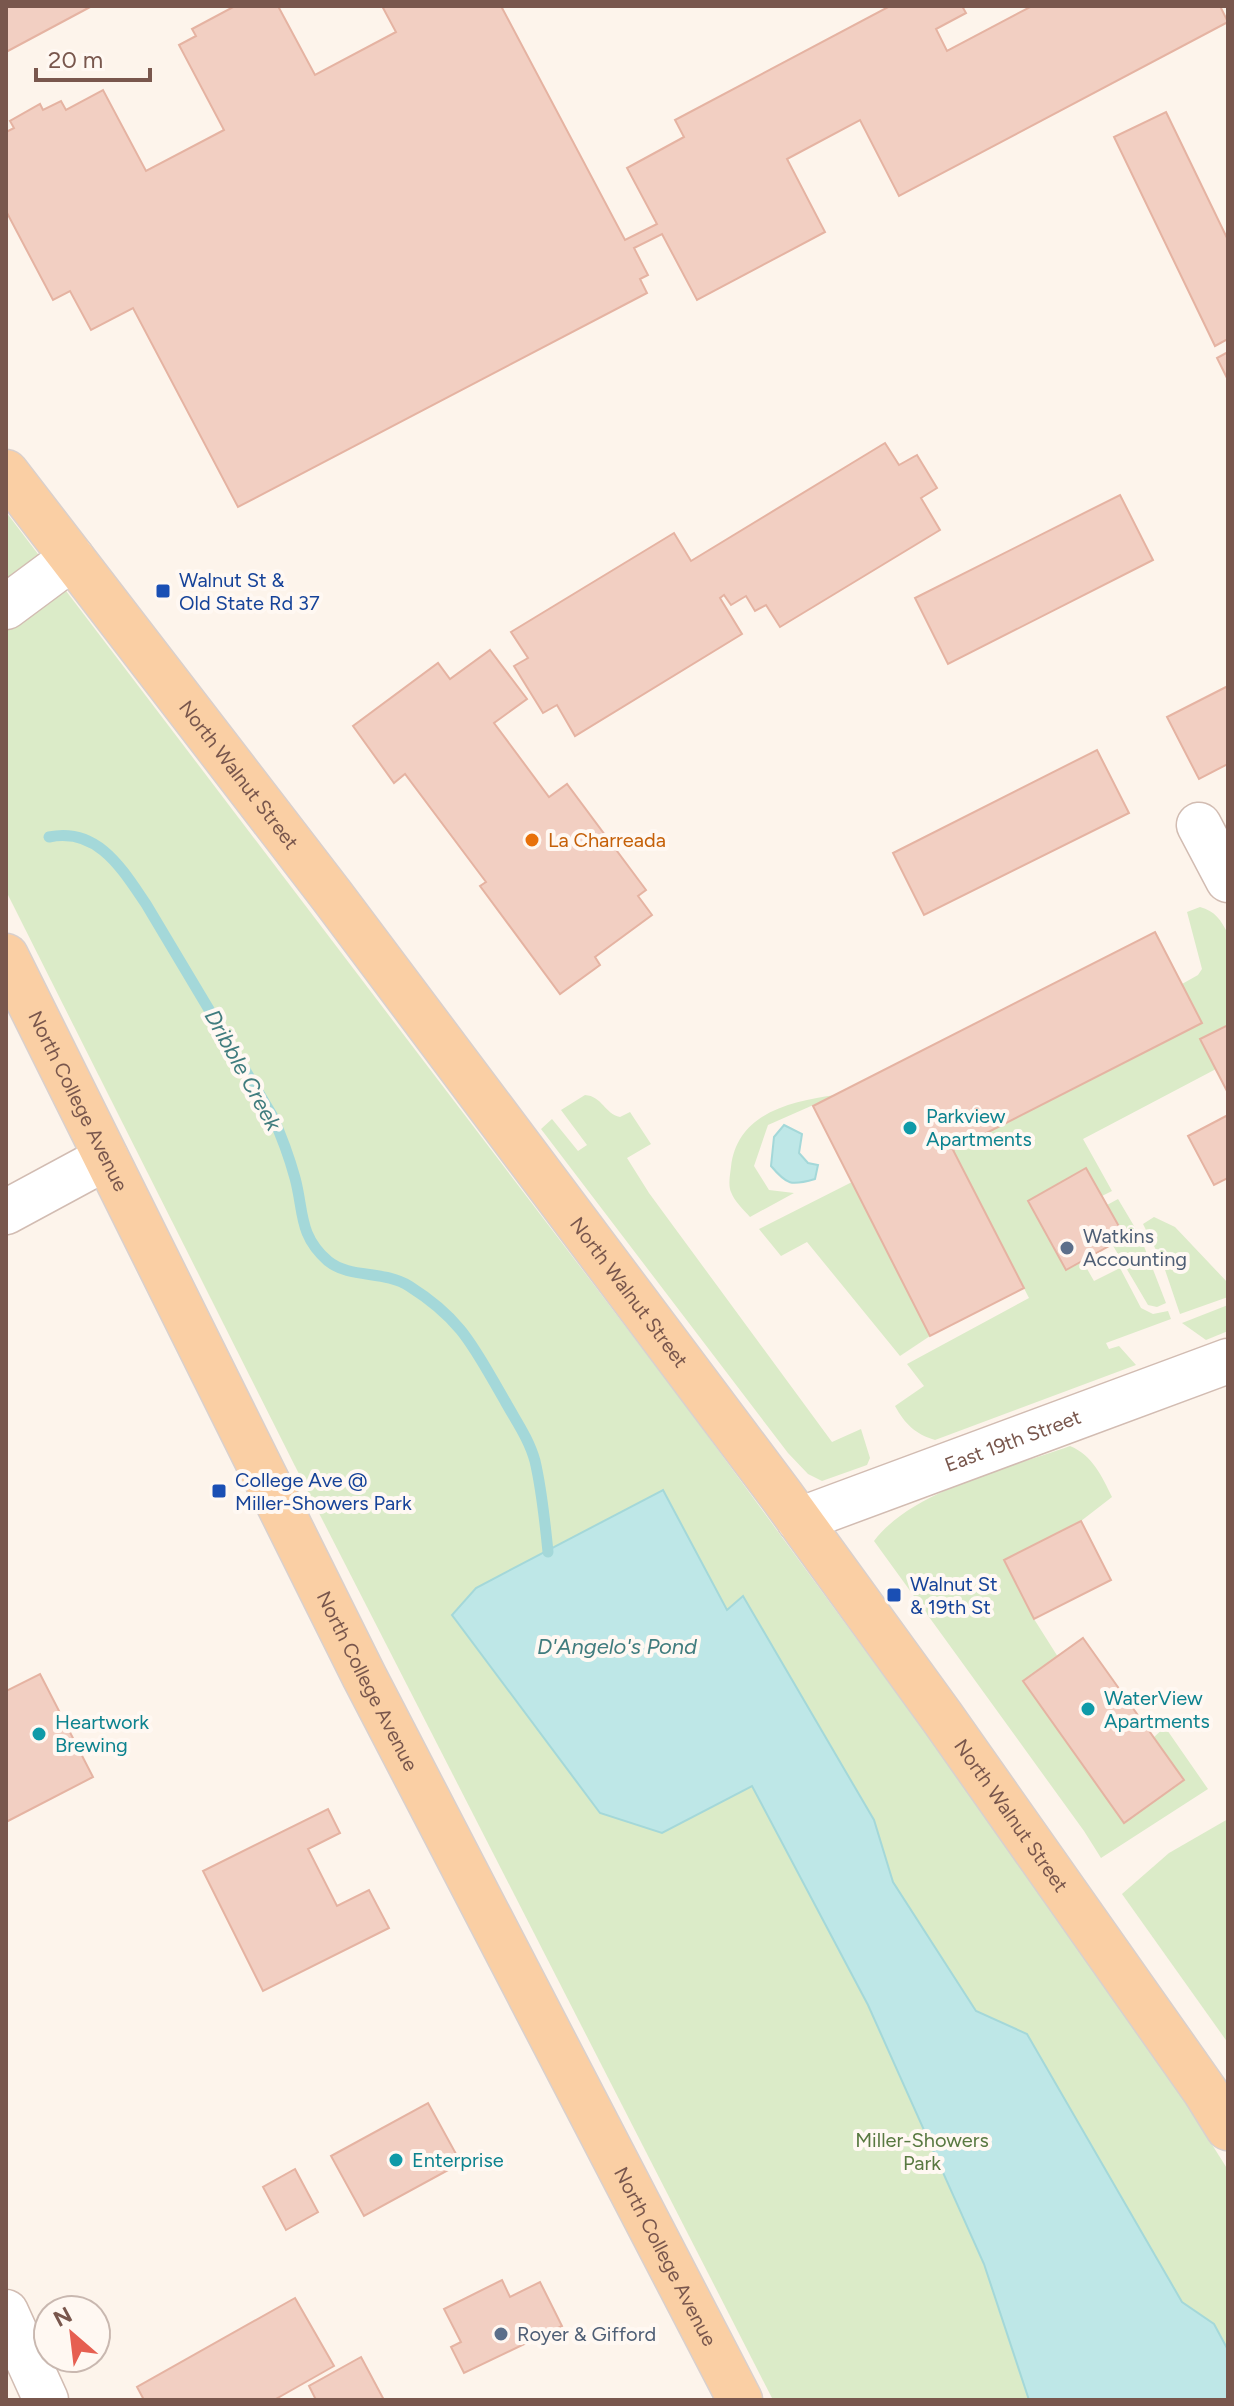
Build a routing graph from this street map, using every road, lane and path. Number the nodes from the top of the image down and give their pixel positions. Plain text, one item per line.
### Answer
1 (6, 472) edge
2 (72, 558) junction
3 (6, 574) edge
4 (6, 607) edge
5 (1199, 825) dead end
6 (1228, 880) edge
7 (6, 956) edge
8 (106, 1158) junction
9 (6, 1212) edge
10 (1228, 1361) edge
11 (799, 1520) junction
12 (1216, 2084) edge
13 (1228, 2128) edge
14 (6, 2312) edge
15 (46, 2400) edge
16 (740, 2400) edge

1 - 2 main road, North Walnut Street
2 - 3 street
2 - 4 street
2 - 11 main road, North Walnut Street
5 - 6 street
7 - 8 main road, North College Avenue
8 - 9 street
8 - 16 main road, North College Avenue
10 - 11 street, East 19th Street
11 - 12 main road, North Walnut Street
12 - 13 main road, North Walnut Street
14 - 15 street

